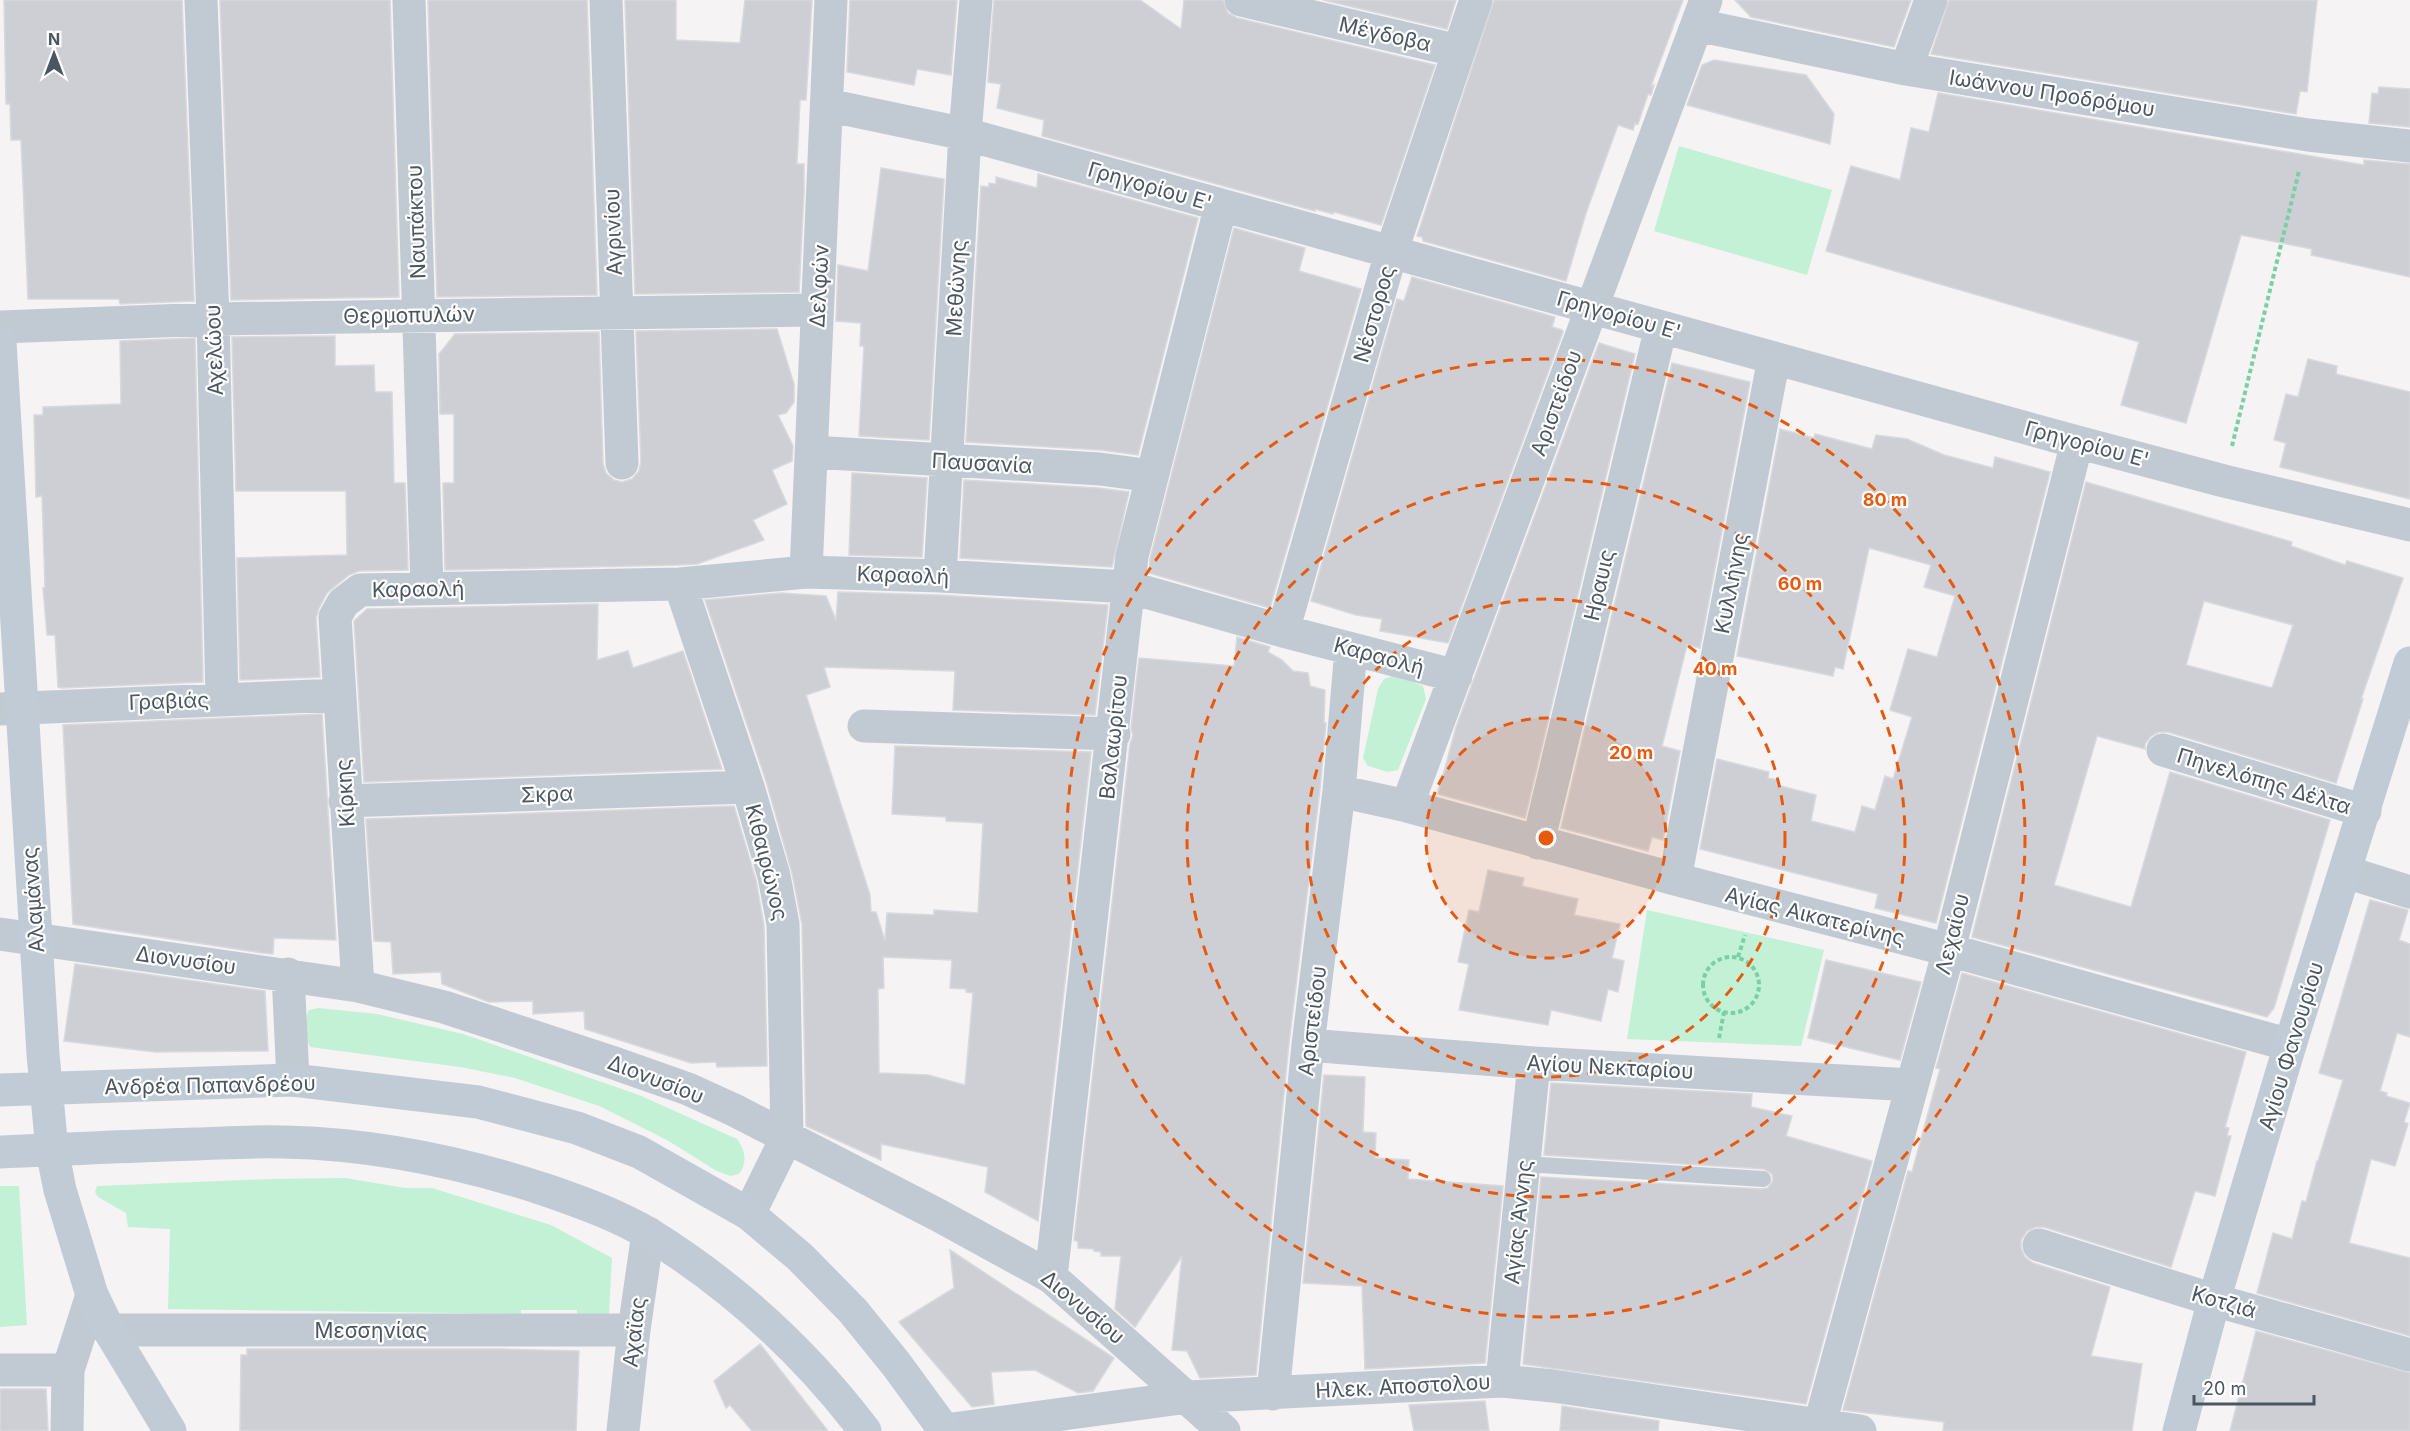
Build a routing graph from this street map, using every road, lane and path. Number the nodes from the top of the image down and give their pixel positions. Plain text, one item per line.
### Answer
1 (201, 0) edge
2 (409, 0) edge
3 (606, 0) edge
4 (831, 0) edge
5 (976, 0) edge
6 (1242, 0) edge
7 (1476, 0) edge
8 (1931, 0) edge
9 (1702, 12) edge
10 (1459, 51) junction
11 (1906, 69) junction
12 (828, 105) junction
13 (965, 134) junction
14 (2308, 135) junction
15 (2410, 146) edge
16 (1221, 206) junction
17 (1392, 253) junction
18 (1591, 306) junction
19 (818, 310) junction
20 (616, 312) junction
21 (418, 315) junction
22 (213, 319) junction
23 (0, 327) edge
24 (1661, 327) junction
25 (0, 342) edge
26 (1774, 358) junction
27 (2077, 442) junction
28 (812, 452) junction
29 (946, 461) junction
30 (622, 463) dead end
31 (1152, 476) junction
32 (2224, 481) junction
33 (5, 516) edge
34 (2410, 525) edge
35 (806, 572) junction
36 (940, 576) junction
37 (680, 584) junction
38 (1128, 587) junction
39 (427, 588) junction
40 (343, 603) joint
41 (1283, 631) junction
42 (1351, 649) junction
43 (2410, 664) edge
44 (1456, 676) junction
45 (338, 695) junction
46 (222, 699) junction
47 (11, 708) edge
48 (864, 726) dead end
49 (1114, 734) junction
50 (2163, 750) dead end
51 (748, 787) junction
52 (1340, 791) junction
53 (345, 801) junction
54 (1407, 806) junction
55 (2365, 811) junction
56 (1538, 843) junction
57 (2346, 872) junction
58 (1675, 879) junction
59 (2410, 892) edge
60 (0, 934) edge
61 (36, 938) junction
62 (1949, 950) junction
63 (288, 974) junction
64 (358, 986) junction
65 (1724, 1012) joint
66 (1308, 1045) junction
67 (2290, 1045) junction
68 (1534, 1063) junction
69 (293, 1080) junction
70 (1912, 1085) junction
71 (45, 1087) junction
72 (0, 1090) edge
73 (787, 1137) junction
74 (52, 1150) junction
75 (0, 1152) edge
76 (1524, 1164) junction
77 (1763, 1179) dead end
78 (749, 1214) junction
79 (648, 1233) junction
80 (2038, 1245) dead end
81 (1051, 1277) junction
82 (92, 1294) junction
83 (2214, 1300) junction
84 (110, 1330) junction
85 (633, 1330) junction
86 (2410, 1355) edge
87 (0, 1370) edge
88 (68, 1370) junction
89 (1502, 1381) junction
90 (1273, 1394) junction
91 (1188, 1397) junction
92 (1724, 1421) edge
93 (1820, 1424) junction
94 (67, 1431) edge
95 (170, 1431) edge
96 (623, 1431) edge
97 (865, 1431) edge
98 (945, 1431) edge
99 (1224, 1431) edge
100 (1860, 1431) edge
101 (2179, 1431) edge

1 - 22 street, Αχελώου
2 - 21 street, Ναυπάκτου
3 - 20 street, Αγρινίου
4 - 12 street, Δελφών
5 - 13 street, Μεθώνης
6 - 10 street, Μέγδοβα
7 - 10 street, Νέστορος
8 - 11 street
9 - 11 street, Ιωάννου Προδρόμου
9 - 18 street, Αριστείδου
10 - 17 street, Νέστορος
11 - 14 street, Ιωάννου Προδρόμου
12 - 13 street, Γρηγορίου Ε'
12 - 19 street, Δελφών
13 - 16 street, Γρηγορίου Ε'
13 - 29 street, Μεθώνης
14 - 15 street, Ιωάννου Προδρόμου
14 - 32 path
16 - 17 street, Γρηγορίου Ε'
16 - 31 street, Βαλαωρίτου
17 - 18 street, Γρηγορίου Ε'
17 - 41 street, Νέστορος
18 - 24 street, Γρηγορίου Ε'
18 - 44 street, Αριστείδου
19 - 20 street, Θερμοπυλών
19 - 28 street, Δελφών
20 - 21 street, Θερμοπυλών
20 - 30 street, Αγρινίου
21 - 22 street, Θερμοπυλών
21 - 39 street, Ναυπάκτου
22 - 23 street, Θερμοπυλών
22 - 46 street, Αχελώου
24 - 26 street, Γρηγορίου Ε'
24 - 56 street, Ηραυις
25 - 33 main road, Αλαμάνας
26 - 27 street, Γρηγορίου Ε'
26 - 58 street, Κυλλήνης
27 - 32 street, Γρηγορίου Ε'
27 - 62 street, Λεχαίου
28 - 29 street, Παυσανία
28 - 35 street, Δελφών
29 - 31 street, Παυσανία
29 - 36 street, Μεθώνης
31 - 38 street, Βαλαωρίτου
32 - 34 street, Γρηγορίου Ε'
33 - 47 main road, Αλαμάνας
35 - 36 street, Καραολή
35 - 37 street, Καραολή
36 - 38 street, Καραολή
37 - 39 street, Καραολή
37 - 51 street, Κιθαιρώνος
38 - 41 street, Καραολή
38 - 49 street, Βαλαωρίτου
39 - 40 street, Καραολή
40 - 45 street, Κίρκης
41 - 42 street, Καραολή
42 - 44 street, Καραολή
42 - 52 street, Αριστείδου
43 - 55 main road, Αγίου Φανουρίου
44 - 54 street, Αριστείδου
45 - 46 street, Γραβιάς
45 - 53 street, Κίρκης
46 - 47 street, Γραβιάς
47 - 61 main road, Αλαμάνας
48 - 49 street
49 - 81 street, Βαλαωρίτου
50 - 55 street, Πηνελόπης Δέλτα
51 - 53 street, Σκρα
51 - 73 street, Κιθαιρώνος
52 - 54 street, Αγίας Αικατερίνης
52 - 66 street, Αριστείδου
53 - 64 street, Κίρκης
54 - 56 street, Αγίας Αικατερίνης
55 - 57 main road, Αγίου Φανουρίου
56 - 58 street, Αγίας Αικατερίνης
57 - 59 street
57 - 67 main road, Αγίου Φανουρίου
58 - 62 street, Αγίας Αικατερίνης
60 - 61 street, Διονυσίου
61 - 63 street, Διονυσίου
61 - 71 main road, Αλαμάνας
62 - 67 street, Αγίας Αικατερίνης
62 - 70 street, Λεχαίου
63 - 64 street, Διονυσίου
63 - 69 street
64 - 73 street, Διονυσίου
65 - 65 path
66 - 68 street, Αγίου Νεκταρίου
66 - 90 street, Αριστείδου
67 - 83 main road, Αγίου Φανουρίου
68 - 70 street, Αγίου Νεκταρίου
68 - 76 street, Αγίας Άννης
69 - 71 main road, Ανδρέα Παπανδρέου
69 - 78 main road, Ανδρέα Παπανδρέου
70 - 93 street, Λεχαίου
71 - 72 main road, Ανδρέα Παπανδρέου
71 - 74 main road, Αλαμάνας
73 - 78 street, Κιθαιρώνος
73 - 81 street, Διονυσίου
74 - 75 main road
74 - 79 main road
74 - 82 main road, Αλαμάνας
76 - 77 lane
76 - 89 street, Αγίας Άννης
78 - 98 main road, Ανδρέα Παπανδρέου
79 - 85 street, Αχαϊας
79 - 97 main road
80 - 83 street, Κοτζιά
81 - 91 street, Διονυσίου
82 - 84 main road, Αλαμάνας
82 - 88 street
83 - 86 street, Κοτζιά
83 - 101 main road, Αγίου Φανουρίου
84 - 85 street, Μεσσηνίας
84 - 95 main road, Αλαμάνας
85 - 96 street, Αχαϊας
87 - 88 street
88 - 94 street
89 - 90 street, Ηλεκ. Αποστολου
89 - 92 street, Ηλεκ. Αποστολου
90 - 91 street, Ηλεκ. Αποστολου
91 - 98 street, Ηλεκ. Αποστολου
91 - 99 street, Διονυσίου
92 - 93 street, Ηλεκ. Αποστολου
93 - 100 street, Ηλεκ. Αποστολου

